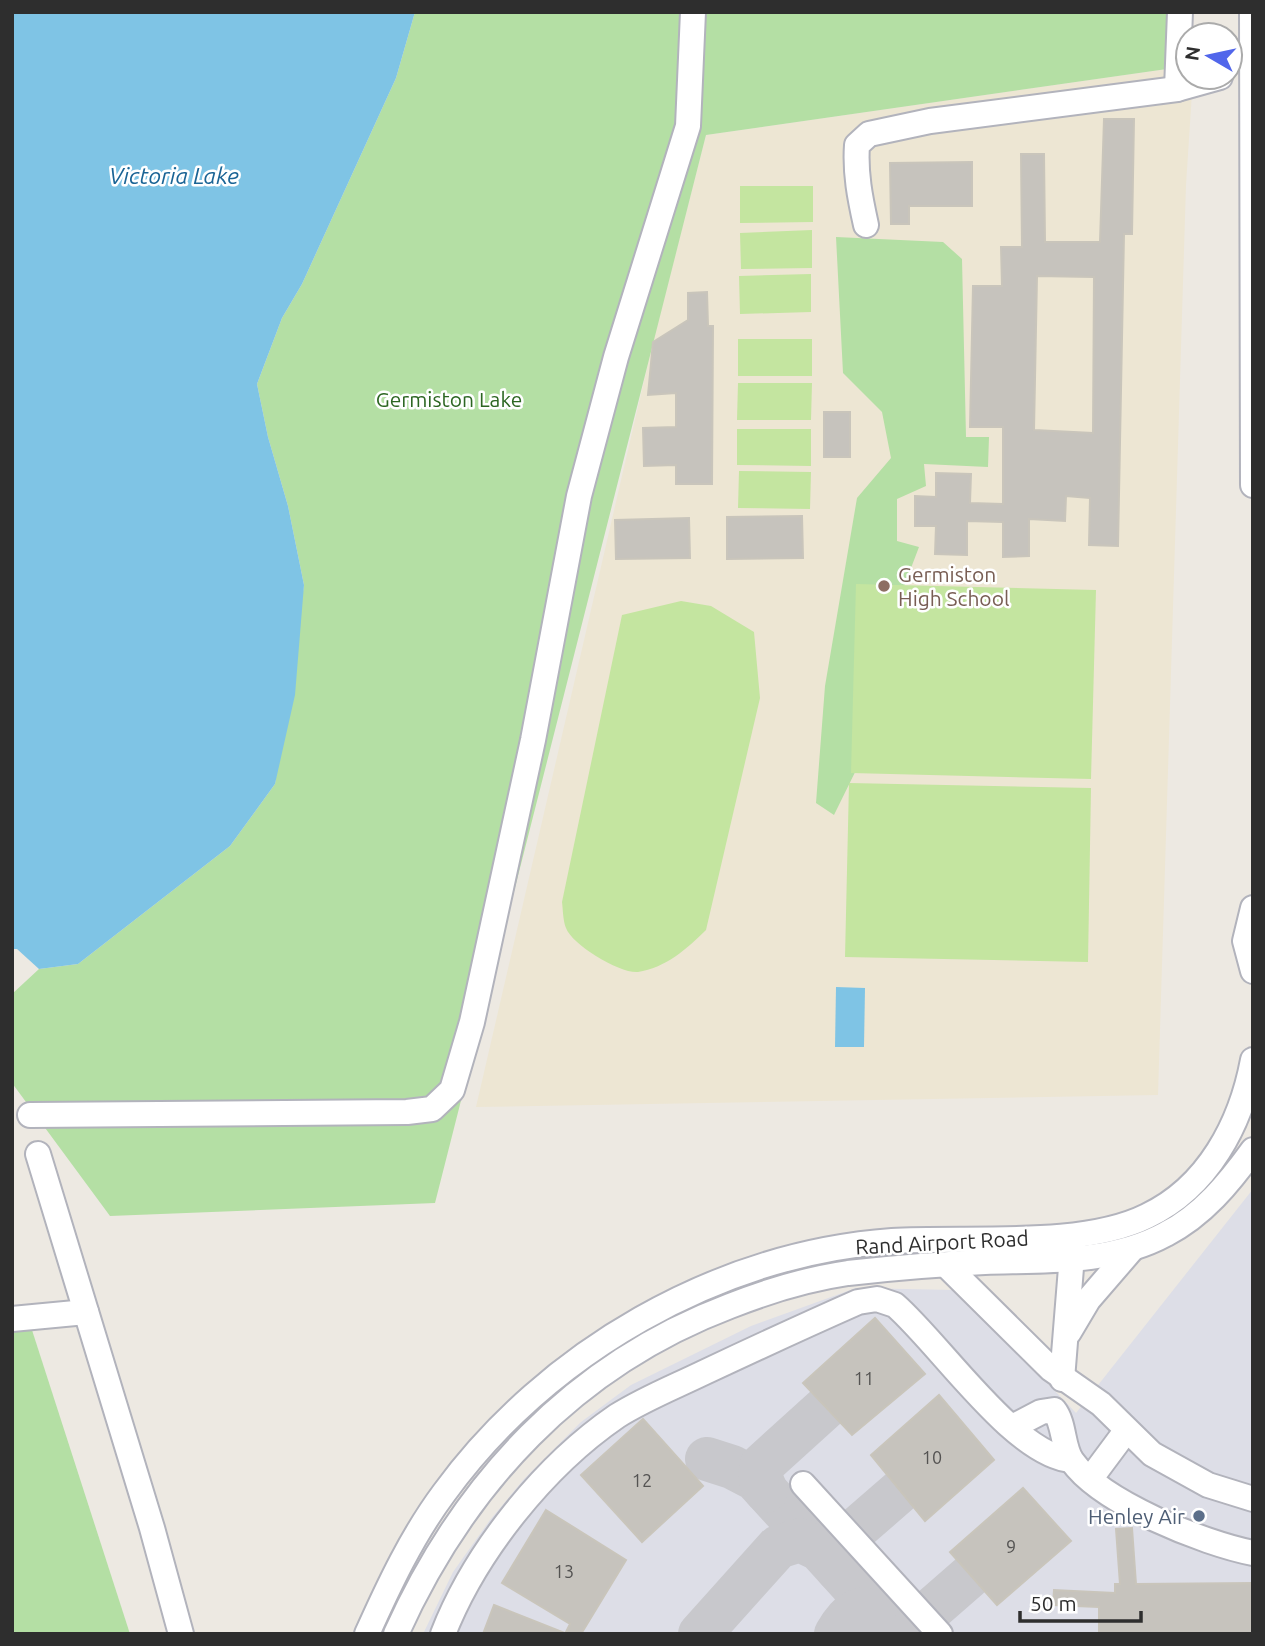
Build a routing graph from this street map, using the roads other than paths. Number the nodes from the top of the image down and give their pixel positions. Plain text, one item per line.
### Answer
1 (693, 12) edge
2 (1252, 12) edge
3 (1244, 53) edge
4 (1174, 89) edge
5 (1242, 91) edge
6 (866, 225) dead end
7 (1253, 435) edge
8 (1253, 485) edge
9 (1253, 908) edge
10 (1253, 971) edge
11 (1253, 1060) edge
12 (30, 1115) dead end
13 (1253, 1150) edge
14 (38, 1154) dead end
15 (1064, 1247) junction
16 (1132, 1249) junction
17 (946, 1265) junction
18 (86, 1312) junction
19 (12, 1319) edge
20 (1066, 1337) junction
21 (1057, 1374) junction
22 (1012, 1427) junction
23 (1126, 1431) junction
24 (1072, 1460) junction
25 (1091, 1478) junction
26 (803, 1484) dead end
27 (1253, 1499) edge
28 (1253, 1553) edge
29 (181, 1634) edge
30 (367, 1634) edge
31 (396, 1634) edge
32 (443, 1634) edge
33 (940, 1634) edge

1 - 12 street
2 - 3 street
4 - 6 street
5 - 7 street
7 - 8 street
9 - 10 street
11 - 15 street, Rand Airport Road
13 - 16 street, Rand Airport Road
14 - 18 street
15 - 16 street, Rand Airport Road
15 - 17 street, Rand Airport Road
15 - 20 street
15 - 21 street
15 - 30 street, Rand Airport Road
16 - 20 street
17 - 21 street
17 - 31 street, Rand Airport Road
18 - 19 street
18 - 29 street
20 - 21 street
21 - 23 street
22 - 24 street
22 - 24 street
22 - 32 street
23 - 25 street
23 - 27 street
24 - 25 street
25 - 28 street
26 - 33 street

